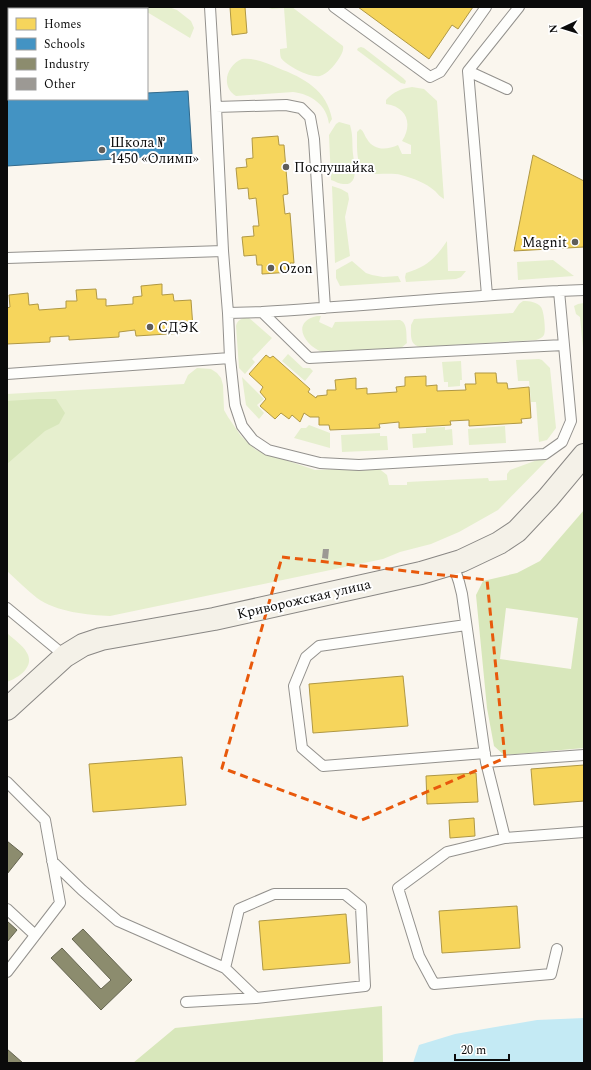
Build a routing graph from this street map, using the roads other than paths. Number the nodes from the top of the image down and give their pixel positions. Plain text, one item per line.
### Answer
1 (210, 7) edge
2 (334, 7) edge
3 (486, 7) edge
4 (519, 7) edge
5 (468, 71) junction
6 (507, 89) dead end
7 (216, 107) junction
8 (223, 251) junction
9 (7, 258) edge
10 (584, 290) edge
11 (559, 291) junction
12 (487, 295) junction
13 (325, 308) junction
14 (228, 312) junction
15 (262, 312) junction
16 (564, 346) junction
17 (230, 358) junction
18 (7, 374) edge
19 (584, 455) edge
20 (453, 564) junction
21 (7, 608) edge
22 (466, 624) junction
23 (65, 656) junction
24 (7, 709) edge
25 (584, 755) edge
26 (485, 758) junction
27 (7, 782) edge
28 (584, 832) edge
29 (505, 838) junction
30 (52, 861) junction
31 (7, 909) edge
32 (35, 935) junction
33 (557, 949) dead end
34 (225, 968) junction
35 (7, 972) edge
36 (256, 998) junction
37 (186, 1002) dead end

1 - 7 lane
2 - 3 lane
4 - 5 lane
5 - 6 lane
5 - 12 lane
7 - 8 lane
7 - 13 lane
8 - 9 lane
8 - 14 lane
10 - 11 lane
11 - 12 lane
11 - 16 lane
12 - 13 lane
13 - 15 lane
14 - 15 lane
14 - 17 lane
15 - 16 lane
16 - 17 lane
17 - 18 lane
19 - 20 street, Криворожская улица
20 - 22 lane
20 - 23 street, Криворожская улица
21 - 23 lane
22 - 26 lane
22 - 26 lane
23 - 24 street, Криворожская улица
25 - 26 lane
26 - 29 lane
27 - 30 lane
28 - 29 lane
29 - 33 lane
30 - 32 lane
30 - 34 lane
31 - 32 lane
32 - 35 lane
34 - 36 lane
34 - 36 lane
36 - 37 lane

